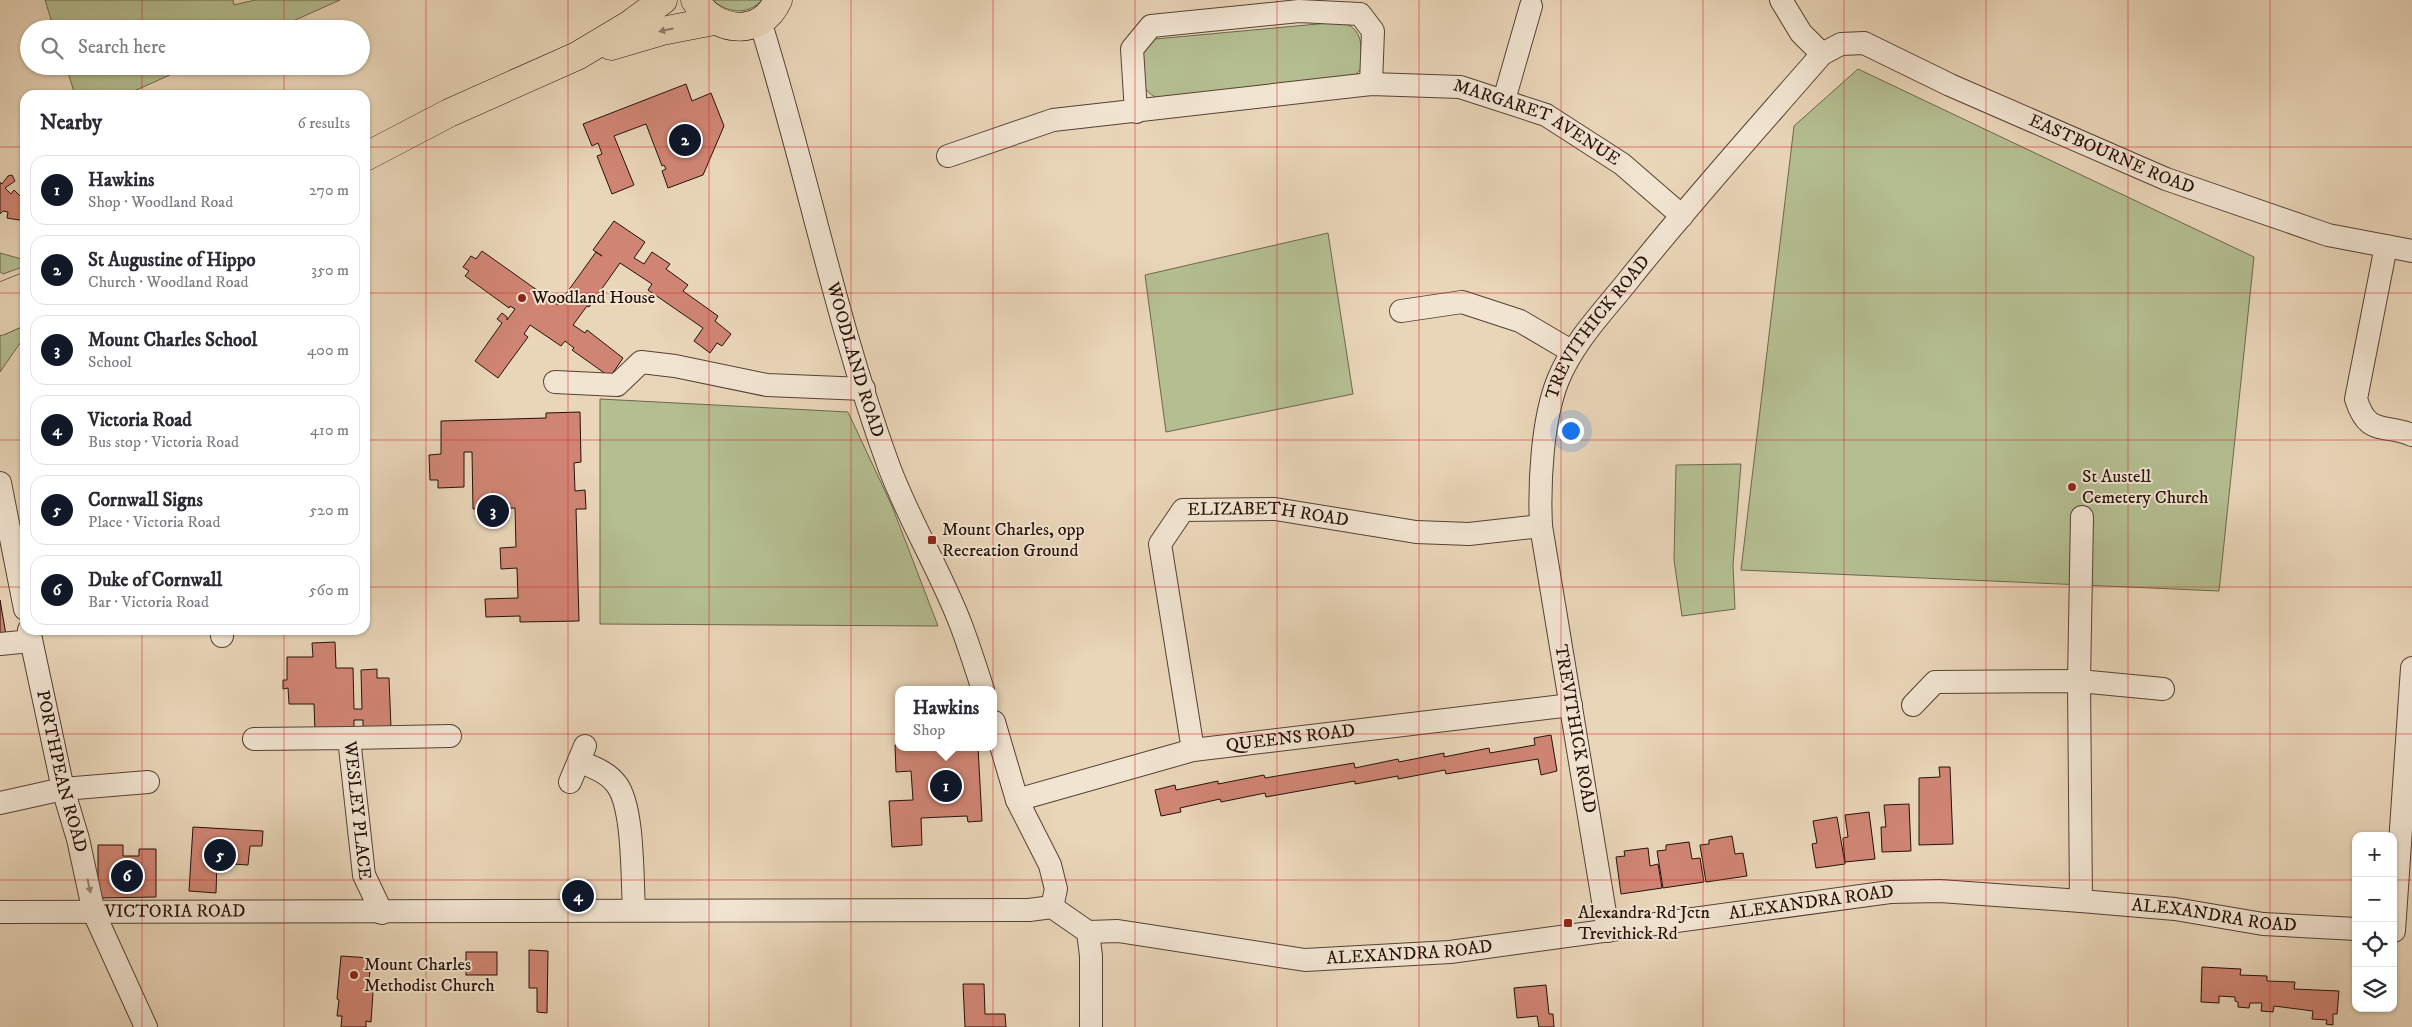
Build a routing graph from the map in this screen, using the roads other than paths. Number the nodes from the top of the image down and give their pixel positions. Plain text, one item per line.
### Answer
1 (662, 0) edge
2 (695, 0) edge
3 (778, 0) edge
4 (1781, 0) edge
5 (1531, 6) dead end
6 (760, 20) junction
7 (714, 21) junction
8 (1822, 54) junction
9 (577, 56) junction
10 (1370, 84) junction
11 (1504, 100) junction
12 (1136, 112) junction
13 (450, 114) junction
14 (370, 141) edge
15 (370, 155) edge
16 (948, 156) dead end
17 (1682, 216) junction
18 (2386, 246) junction
19 (2412, 251) edge
20 (20, 294) edge
21 (1401, 311) dead end
22 (6, 312) edge
23 (1571, 351) junction
24 (555, 382) dead end
25 (864, 389) junction
26 (2412, 435) edge
27 (0, 483) edge
28 (2082, 517) dead end
29 (1541, 526) junction
30 (20, 584) edge
31 (30, 636) edge
32 (0, 644) edge
33 (2412, 668) edge
34 (2079, 681) junction
35 (982, 686) edge
36 (2163, 689) dead end
37 (1571, 705) junction
38 (1913, 705) dead end
39 (997, 732) edge
40 (450, 736) dead end
41 (349, 738) junction
42 (254, 739) dead end
43 (1193, 750) junction
44 (148, 782) dead end
45 (570, 782) dead end
46 (63, 788) junction
47 (1017, 800) junction
48 (0, 803) edge
49 (2081, 901) junction
50 (1052, 907) junction
51 (634, 909) junction
52 (0, 912) edge
53 (94, 913) junction
54 (382, 913) junction
55 (2352, 929) edge
56 (1608, 931) junction
57 (2400, 931) edge
58 (1088, 932) junction
59 (146, 1027) edge
60 (1091, 1027) edge

1 - 9 highway
2 - 7 highway
3 - 6 highway
4 - 8 street
5 - 11 street
6 - 7 highway
6 - 25 street, WOODLAND ROAD
7 -> 9 highway
8 - 17 street, TREVITHICK ROAD
8 - 18 street, EASTBOURNE ROAD
9 - 13 highway
10 - 11 street, MARGARET AVENUE
10 - 12 street, MARGARET AVENUE
10 - 12 street
11 - 17 street, MARGARET AVENUE
12 - 16 street, MARGARET AVENUE
13 - 14 highway
13 - 15 highway
17 - 23 street, TREVITHICK ROAD
18 - 19 street, EASTBOURNE ROAD
18 - 26 street
20 - 22 highway
21 - 23 street
23 - 29 street, TREVITHICK ROAD
24 - 25 street
25 - 35 street, WOODLAND ROAD
27 - 30 street
28 - 34 street
29 - 37 street, TREVITHICK ROAD
29 - 43 street, ELIZABETH ROAD
31 - 32 street
31 - 46 street, PORTHPEAN ROAD
33 - 57 street
34 - 36 street
34 - 38 street
34 - 49 street
37 - 43 street, QUEENS ROAD
37 - 56 street, TREVITHICK ROAD
39 - 47 street
40 - 41 street
41 - 42 street, WESLEY PLACE
41 - 54 street, WESLEY PLACE
43 - 47 street, QUEENS ROAD
44 - 46 street
45 - 51 street
46 - 48 street
46 -> 53 street, PORTHPEAN ROAD
47 - 50 street
49 - 55 street, ALEXANDRA ROAD
49 - 56 street, ALEXANDRA ROAD
50 - 51 street, VICTORIA ROAD
50 - 58 street
51 - 54 street, VICTORIA ROAD
52 - 53 street, VICTORIA ROAD
53 - 54 street, VICTORIA ROAD
53 - 59 street, PORTHPEAN ROAD
56 - 58 street, ALEXANDRA ROAD
58 - 60 street

